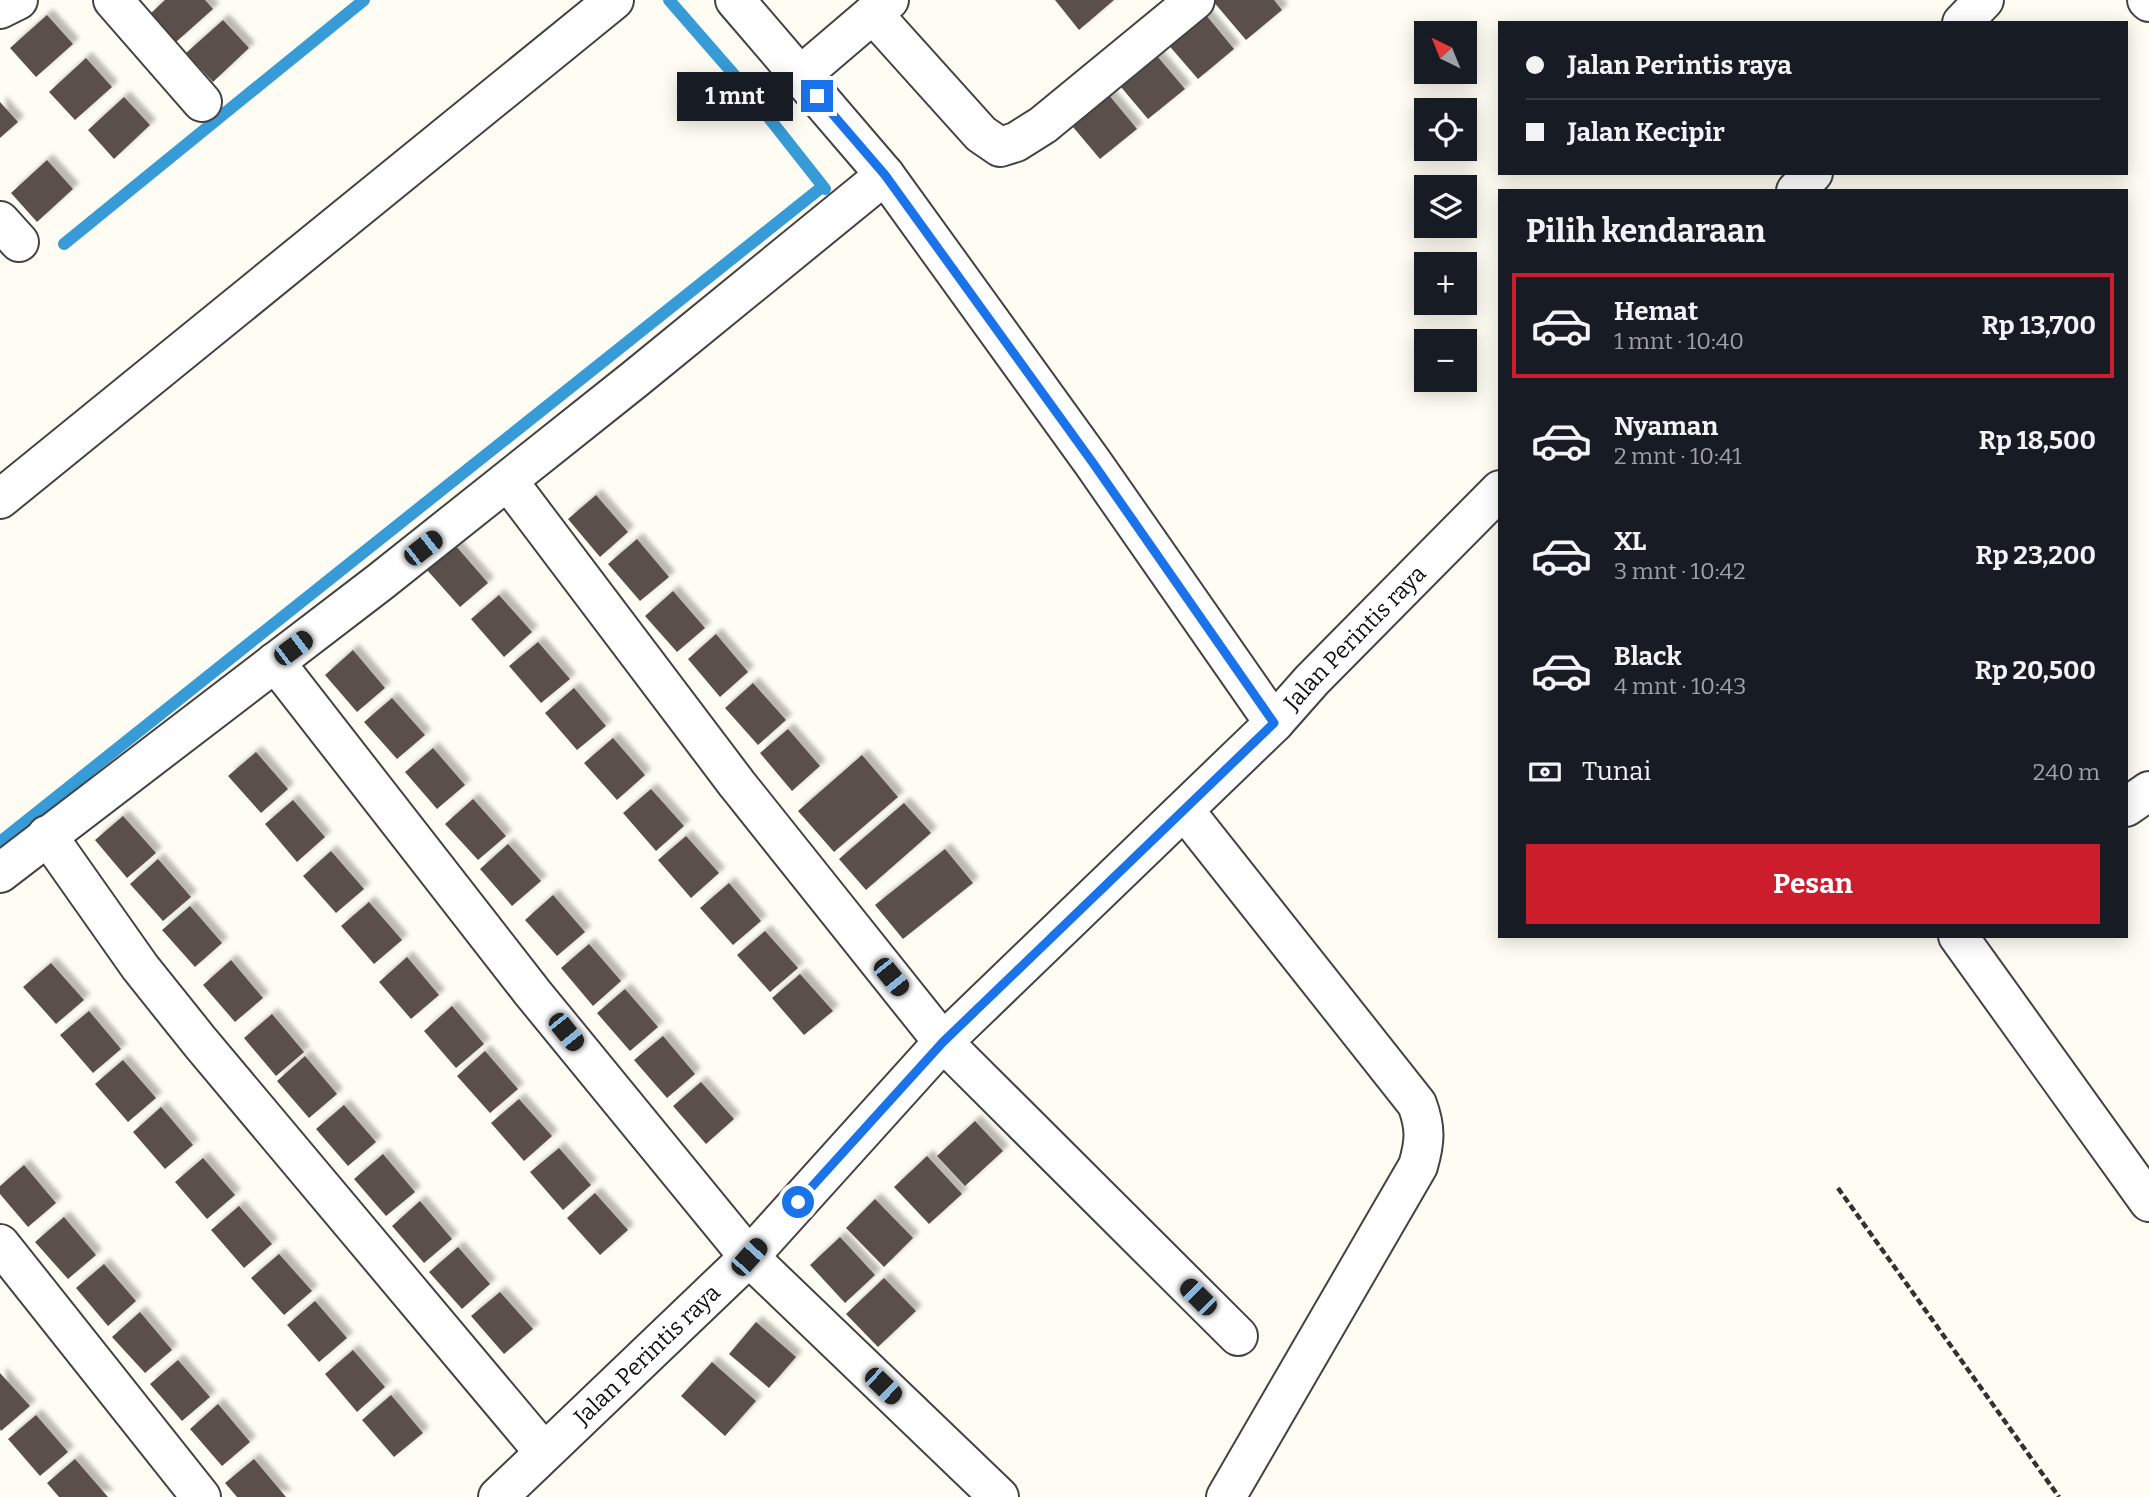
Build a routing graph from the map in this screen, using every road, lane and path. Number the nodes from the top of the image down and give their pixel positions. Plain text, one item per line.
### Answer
1 (18, 0) edge
2 (113, 0) edge
3 (734, 0) edge
4 (1195, 0) edge
5 (1984, 0) edge
6 (608, 5) edge
7 (881, 7) edge
8 (0, 9) edge
9 (1964, 21) edge
10 (800, 76) junction
11 (202, 102) dead end
12 (885, 175) junction
13 (1811, 175) edge
14 (1798, 189) edge
15 (508, 481) junction
16 (1498, 492) edge
17 (0, 499) edge
18 (275, 662) junction
19 (1274, 723) junction
20 (2149, 791) edge
21 (2128, 806) edge
22 (1185, 811) junction
23 (47, 835) junction
24 (0, 873) edge
25 (1959, 938) edge
26 (943, 1042) junction
27 (1838, 1188) dead end
28 (2149, 1202) edge
29 (0, 1244) edge
30 (749, 1257) junction
31 (1238, 1336) dead end
32 (544, 1452) junction
33 (201, 1497) edge
34 (498, 1497) edge
35 (999, 1497) edge
36 (1226, 1497) edge
37 (2059, 1497) edge

1 - 8 street
2 - 11 street
3 - 10 street
4 - 7 street
5 - 9 street
6 - 17 street
7 - 10 street
10 - 12 street
12 - 15 street
12 - 19 street
13 - 14 street
15 - 18 street
15 - 26 street
16 - 19 street, Jalan Perintis raya
18 - 23 street
18 - 30 street
19 - 22 street, Jalan Perintis raya
20 - 21 street
22 - 26 street, Jalan Perintis raya
22 - 36 street
23 - 24 street
23 - 32 street
25 - 28 street
26 - 30 street, Jalan Perintis raya
26 - 31 street
27 - 37 path
29 - 33 street
30 - 32 street, Jalan Perintis raya
30 - 35 street
32 - 34 street, Jalan Perintis raya

